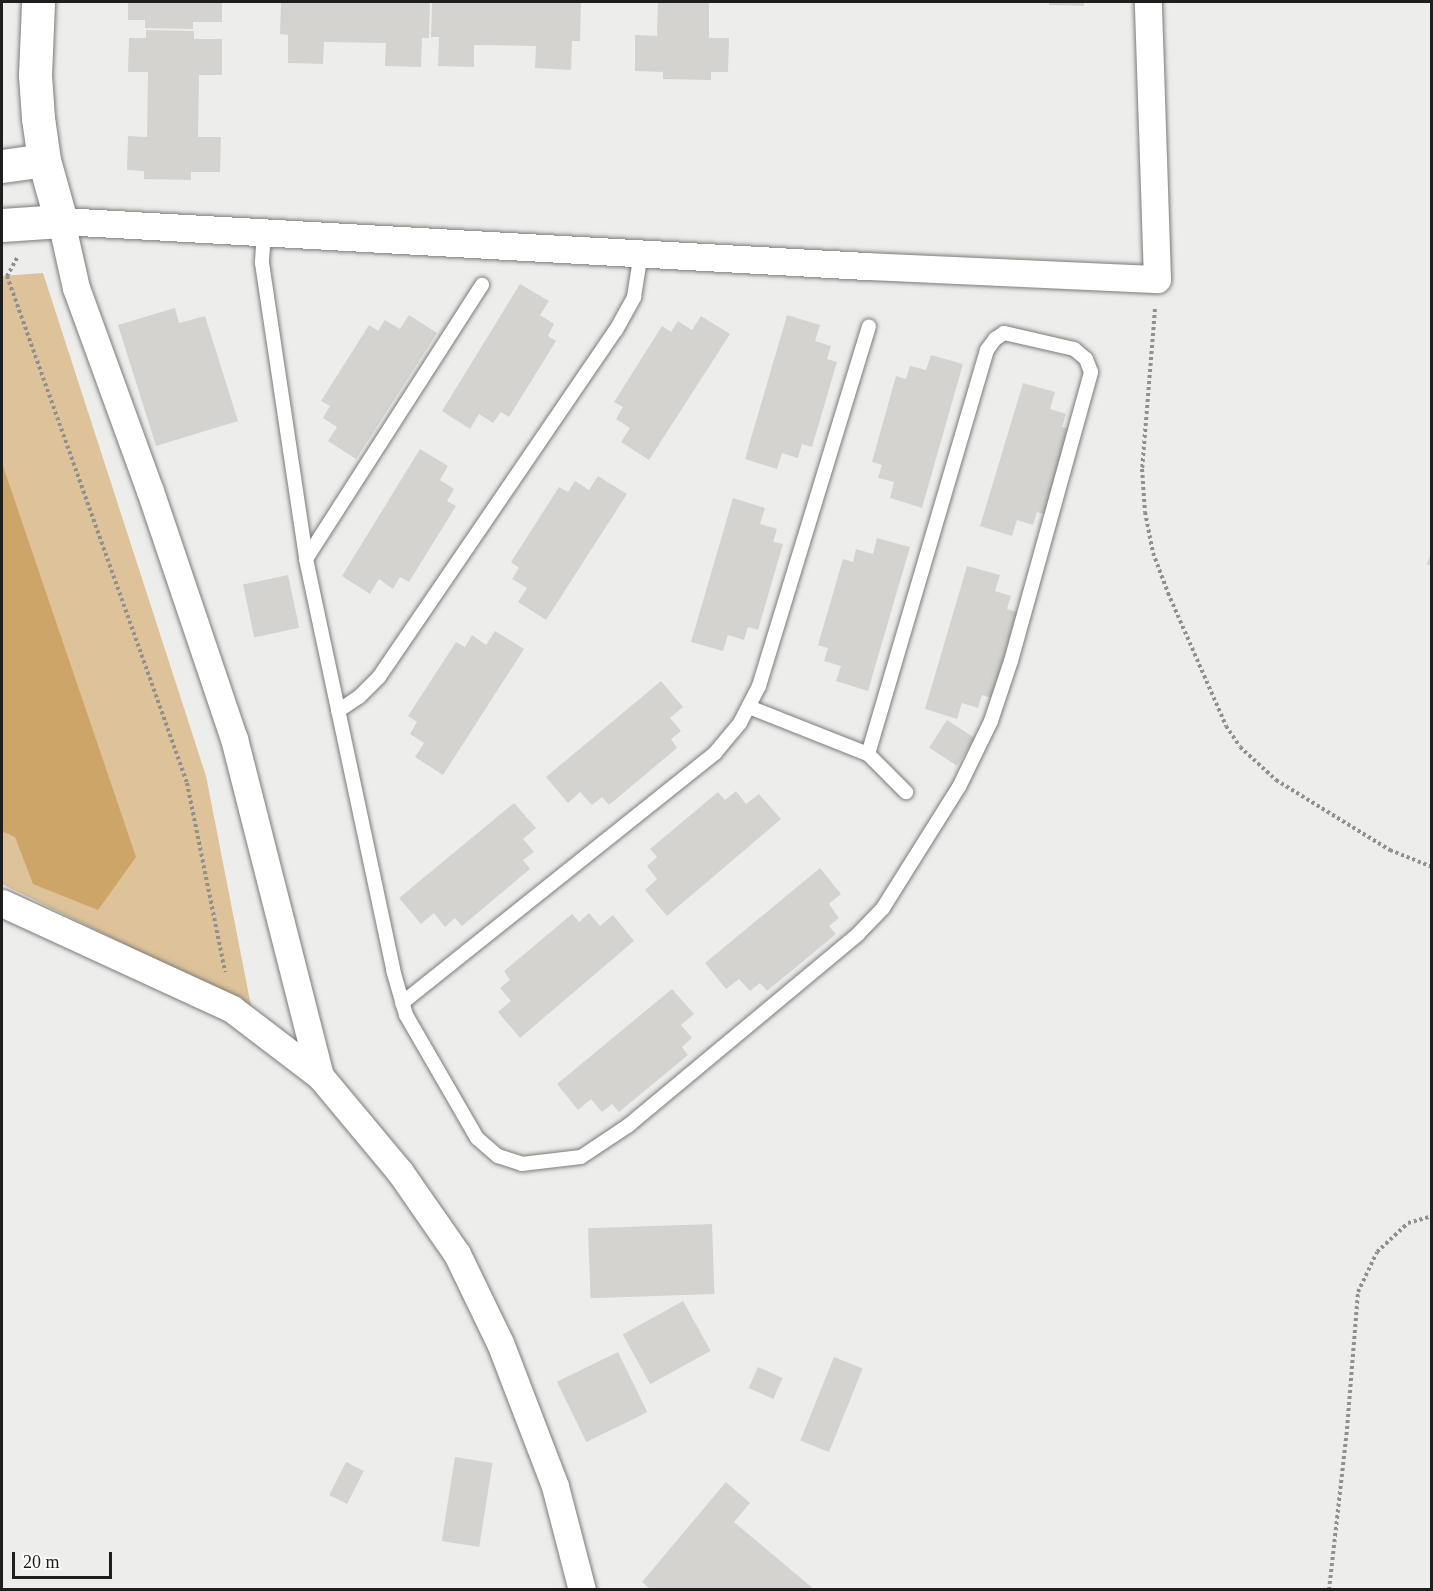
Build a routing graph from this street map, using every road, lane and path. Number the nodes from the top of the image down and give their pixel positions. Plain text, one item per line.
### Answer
1 (38, 2) edge
2 (1148, 2) edge
3 (44, 160) junction
4 (2, 166) edge
5 (49, 222) junction
6 (2, 225) edge
7 (264, 231) junction
8 (641, 253) junction
9 (1157, 279) junction
10 (482, 285) dead end
11 (868, 326) dead end
12 (306, 559) junction
13 (749, 707) junction
14 (338, 711) junction
15 (868, 754) junction
16 (906, 792) dead end
17 (1431, 867) edge
18 (2, 903) edge
19 (402, 1003) junction
20 (232, 1009) junction
21 (320, 1076) junction
22 (1431, 1216) edge
23 (582, 1590) edge
24 (1329, 1590) edge

1 - 3 street
2 - 9 street
3 - 4 street
3 - 5 street
5 - 6 street
5 - 7 street
5 - 20 path
5 - 21 street
7 - 8 street
7 - 12 lane
8 - 9 street
8 - 14 lane
9 - 17 path
10 - 12 lane
11 - 13 lane
12 - 14 lane
13 - 15 lane
13 - 19 lane
14 - 19 lane
15 - 16 lane
15 - 19 lane
18 - 20 street
20 - 21 street
21 - 23 street
22 - 24 path

